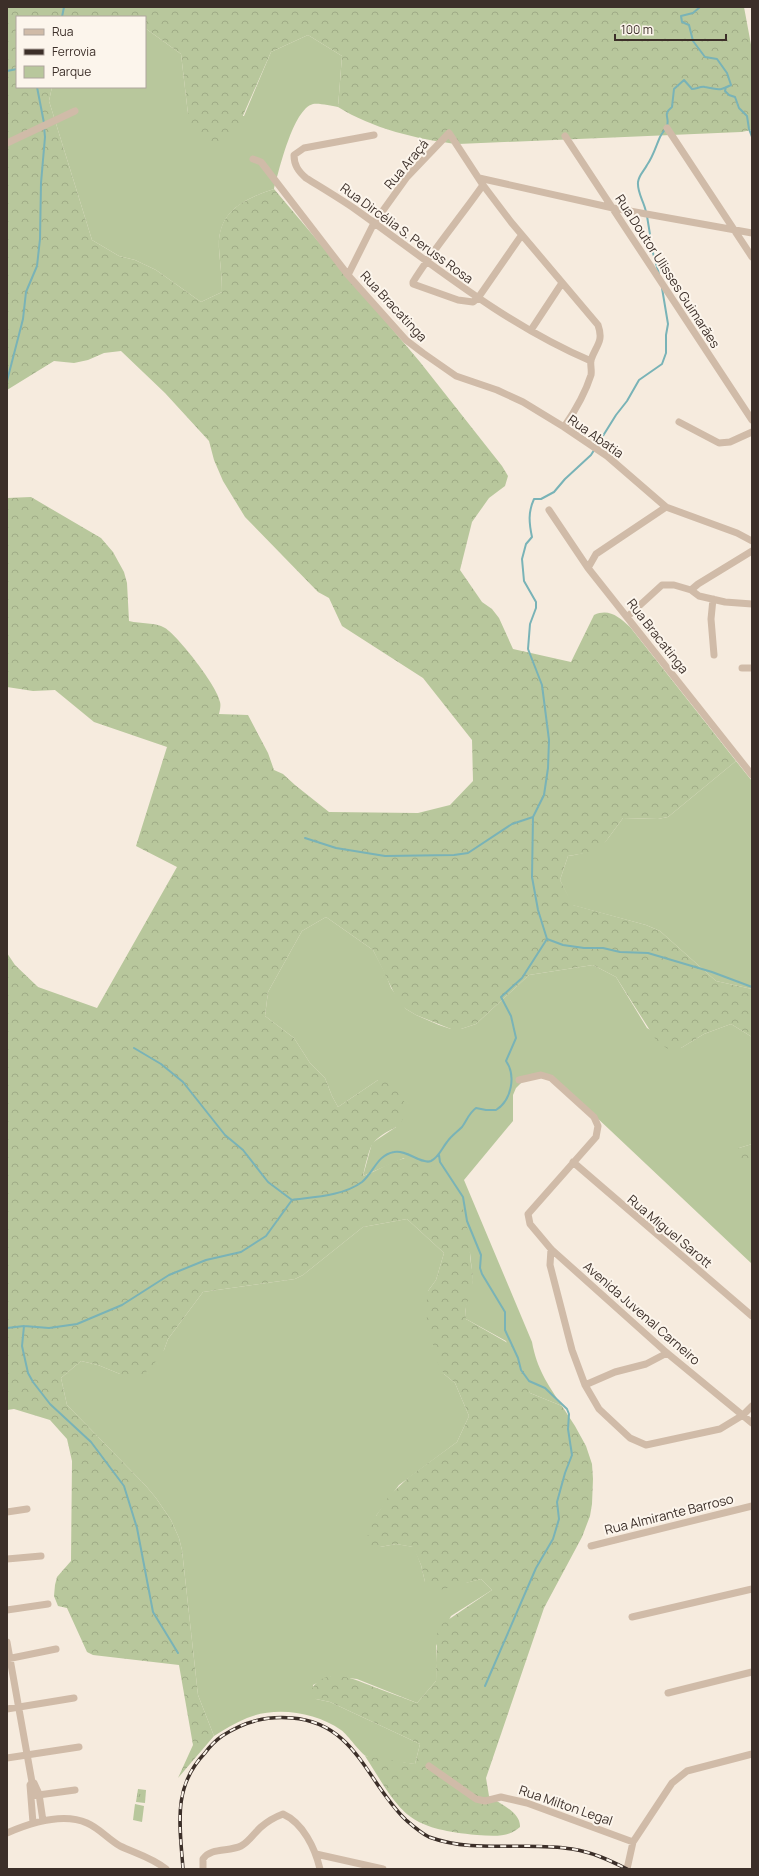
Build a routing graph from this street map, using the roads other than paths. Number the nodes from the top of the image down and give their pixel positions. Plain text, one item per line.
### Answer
1 (75, 111) dead end
2 (667, 128) dead end
3 (374, 135) dead end
4 (565, 136) dead end
5 (7, 143) edge
6 (253, 159) dead end
7 (479, 178) junction
8 (483, 185) junction
9 (612, 208) junction
10 (374, 223) junction
11 (733, 228) junction
12 (752, 232) edge
13 (521, 236) junction
14 (752, 257) edge
15 (426, 261) junction
16 (348, 275) junction
17 (562, 283) junction
18 (478, 298) junction
19 (531, 330) junction
20 (423, 354) joint
21 (590, 361) junction
22 (752, 420) edge
23 (679, 422) dead end
24 (564, 427) junction
25 (752, 432) edge
26 (666, 507) junction
27 (549, 510) dead end
28 (752, 541) edge
29 (752, 552) edge
30 (588, 568) junction
31 (691, 590) junction
32 (713, 599) junction
33 (752, 604) edge
34 (627, 617) junction
35 (714, 655) dead end
36 (742, 668) dead end
37 (752, 668) edge
38 (749, 766) edge
39 (752, 775) edge
40 (520, 1080) dead end
41 (573, 1162) junction
42 (551, 1249) junction
43 (752, 1316) edge
44 (667, 1353) junction
45 (585, 1385) junction
46 (752, 1406) edge
47 (743, 1415) junction
48 (752, 1423) edge
49 (752, 1506) edge
50 (27, 1509) dead end
51 (7, 1512) edge
52 (591, 1546) dead end
53 (41, 1556) dead end
54 (7, 1560) edge
55 (752, 1589) edge
56 (48, 1604) dead end
57 (7, 1610) edge
58 (632, 1617) dead end
59 (7, 1642) edge
60 (56, 1649) dead end
61 (8, 1659) edge
62 (752, 1672) edge
63 (668, 1693) dead end
64 (74, 1698) dead end
65 (18, 1707) junction
66 (7, 1708) edge
67 (79, 1747) dead end
68 (752, 1754) edge
69 (27, 1755) junction
70 (7, 1758) edge
71 (429, 1766) dead end
72 (75, 1790) dead end
73 (35, 1795) junction
74 (43, 1821) junction
75 (33, 1823) junction
76 (7, 1833) edge
77 (633, 1842) junction
78 (316, 1854) junction
79 (166, 1869) edge
80 (203, 1869) edge
81 (320, 1869) edge
82 (383, 1869) edge
83 (627, 1869) edge

1 - 5 street
2 - 11 street
3 - 10 street, Rua Dircélia S. Peruss Rosa
4 - 9 street, Rua Doutor Ulisses Guimarães
6 - 16 street, Rua Bracatinga
7 - 8 street
7 - 9 street
7 - 10 street, Rua Araçá
8 - 13 street
8 - 15 street
9 - 11 street
9 - 22 street, Rua Doutor Ulisses Guimarães
10 - 15 street, Rua Dircélia S. Peruss Rosa
10 - 16 street, Rua Araçá
11 - 12 street
11 - 14 street
13 - 17 street
13 - 18 street
15 - 18 street, Rua Dircélia S. Peruss Rosa
15 - 18 street
16 - 20 street, Rua Bracatinga
17 - 19 street
17 - 21 street
18 - 19 street, Rua Dircélia S. Peruss Rosa
19 - 21 street, Rua Dircélia S. Peruss Rosa
20 - 24 street, Rua Abatia
21 - 24 street
23 - 25 street
24 - 26 street, Rua Abatia
26 - 28 street, Rua Abatia
26 - 30 street
27 - 30 street, Rua Bracatinga
29 - 31 street
30 - 34 street, Rua Bracatinga
31 - 32 street
31 - 34 street
32 - 33 street
32 - 35 street
34 - 38 street, Rua Bracatinga
36 - 37 street
38 - 39 street, Rua Bracatinga
40 - 41 street
41 - 42 street, Avenida Juvenal Carneiro
41 - 43 street, Rua Miguel Sarott
42 - 44 street, Avenida Juvenal Carneiro
42 - 45 street
44 - 45 street
44 - 47 street, Avenida Juvenal Carneiro
45 - 47 street
46 - 47 street
47 - 48 street, Avenida Juvenal Carneiro
49 - 52 street, Rua Almirante Barroso
50 - 51 street
53 - 54 street
55 - 58 street
56 - 57 street
59 - 61 street
60 - 61 street
61 - 65 street
62 - 63 street
64 - 65 street
65 - 66 street
65 - 69 street
67 - 69 street
68 - 77 street
69 - 70 street
69 - 73 street
71 - 77 street, Rua Milton Legal
72 - 73 street
73 - 74 street
73 - 75 street
74 - 75 street
74 - 79 street
75 - 76 street
77 - 83 street
78 - 80 street
78 - 81 street
78 - 82 street

